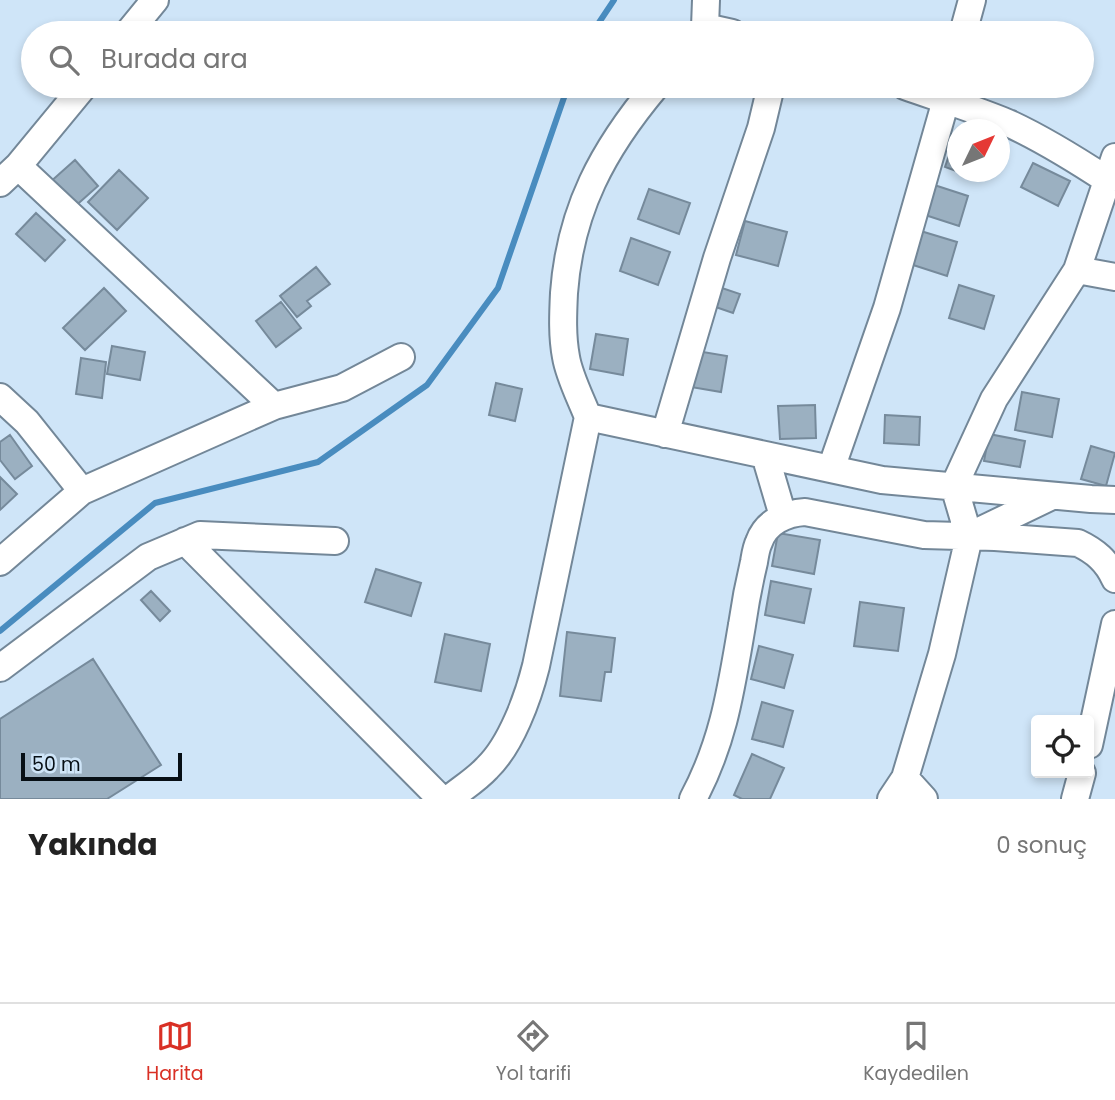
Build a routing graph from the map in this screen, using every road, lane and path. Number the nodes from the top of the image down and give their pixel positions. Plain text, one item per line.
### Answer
1 (156, 0) edge
2 (706, 0) edge
3 (723, 0) edge
4 (972, 0) edge
5 (138, 21) edge
6 (703, 21) edge
7 (708, 21) edge
8 (966, 21) edge
9 (74, 98) edge
10 (647, 98) edge
11 (768, 98) edge
12 (947, 98) edge
13 (956, 98) edge
14 (1111, 169) edge
15 (9, 174) edge
16 (1077, 270) junction
17 (1115, 277) edge
18 (401, 357) dead end
19 (0, 397) edge
20 (274, 406) junction
21 (588, 417) junction
22 (665, 434) junction
23 (765, 455) junction
24 (831, 469) junction
25 (954, 486) junction
26 (82, 491) junction
27 (1054, 496) junction
28 (1115, 500) edge
29 (783, 516) junction
30 (969, 537) junction
31 (185, 541) junction
32 (335, 541) dead end
33 (0, 562) edge
34 (1115, 579) edge
35 (1115, 624) edge
36 (0, 668) edge
37 (1094, 722) edge
38 (1081, 778) edge
39 (898, 788) edge
40 (441, 799) edge
41 (449, 799) edge
42 (693, 799) edge
43 (924, 799) edge
44 (1075, 799) edge

1 - 5 street
2 - 6 street
3 - 7 street
4 - 8 street
9 - 15 street
10 - 21 street
11 - 22 street
12 - 24 street
13 - 14 street
14 - 16 street
15 - 20 street
16 - 17 street
16 - 25 street
18 - 20 street
19 - 26 street
20 - 26 street
21 - 22 street
21 - 41 street
22 - 23 street
23 - 24 street
23 - 29 street
24 - 25 street
25 - 27 street
25 - 30 street
26 - 33 street
27 - 28 street
27 - 30 street
29 - 30 street
29 - 42 street
30 - 34 street
30 - 39 street
31 - 32 street
31 - 36 street
31 - 40 street
35 - 37 street
38 - 44 street
39 - 43 street

